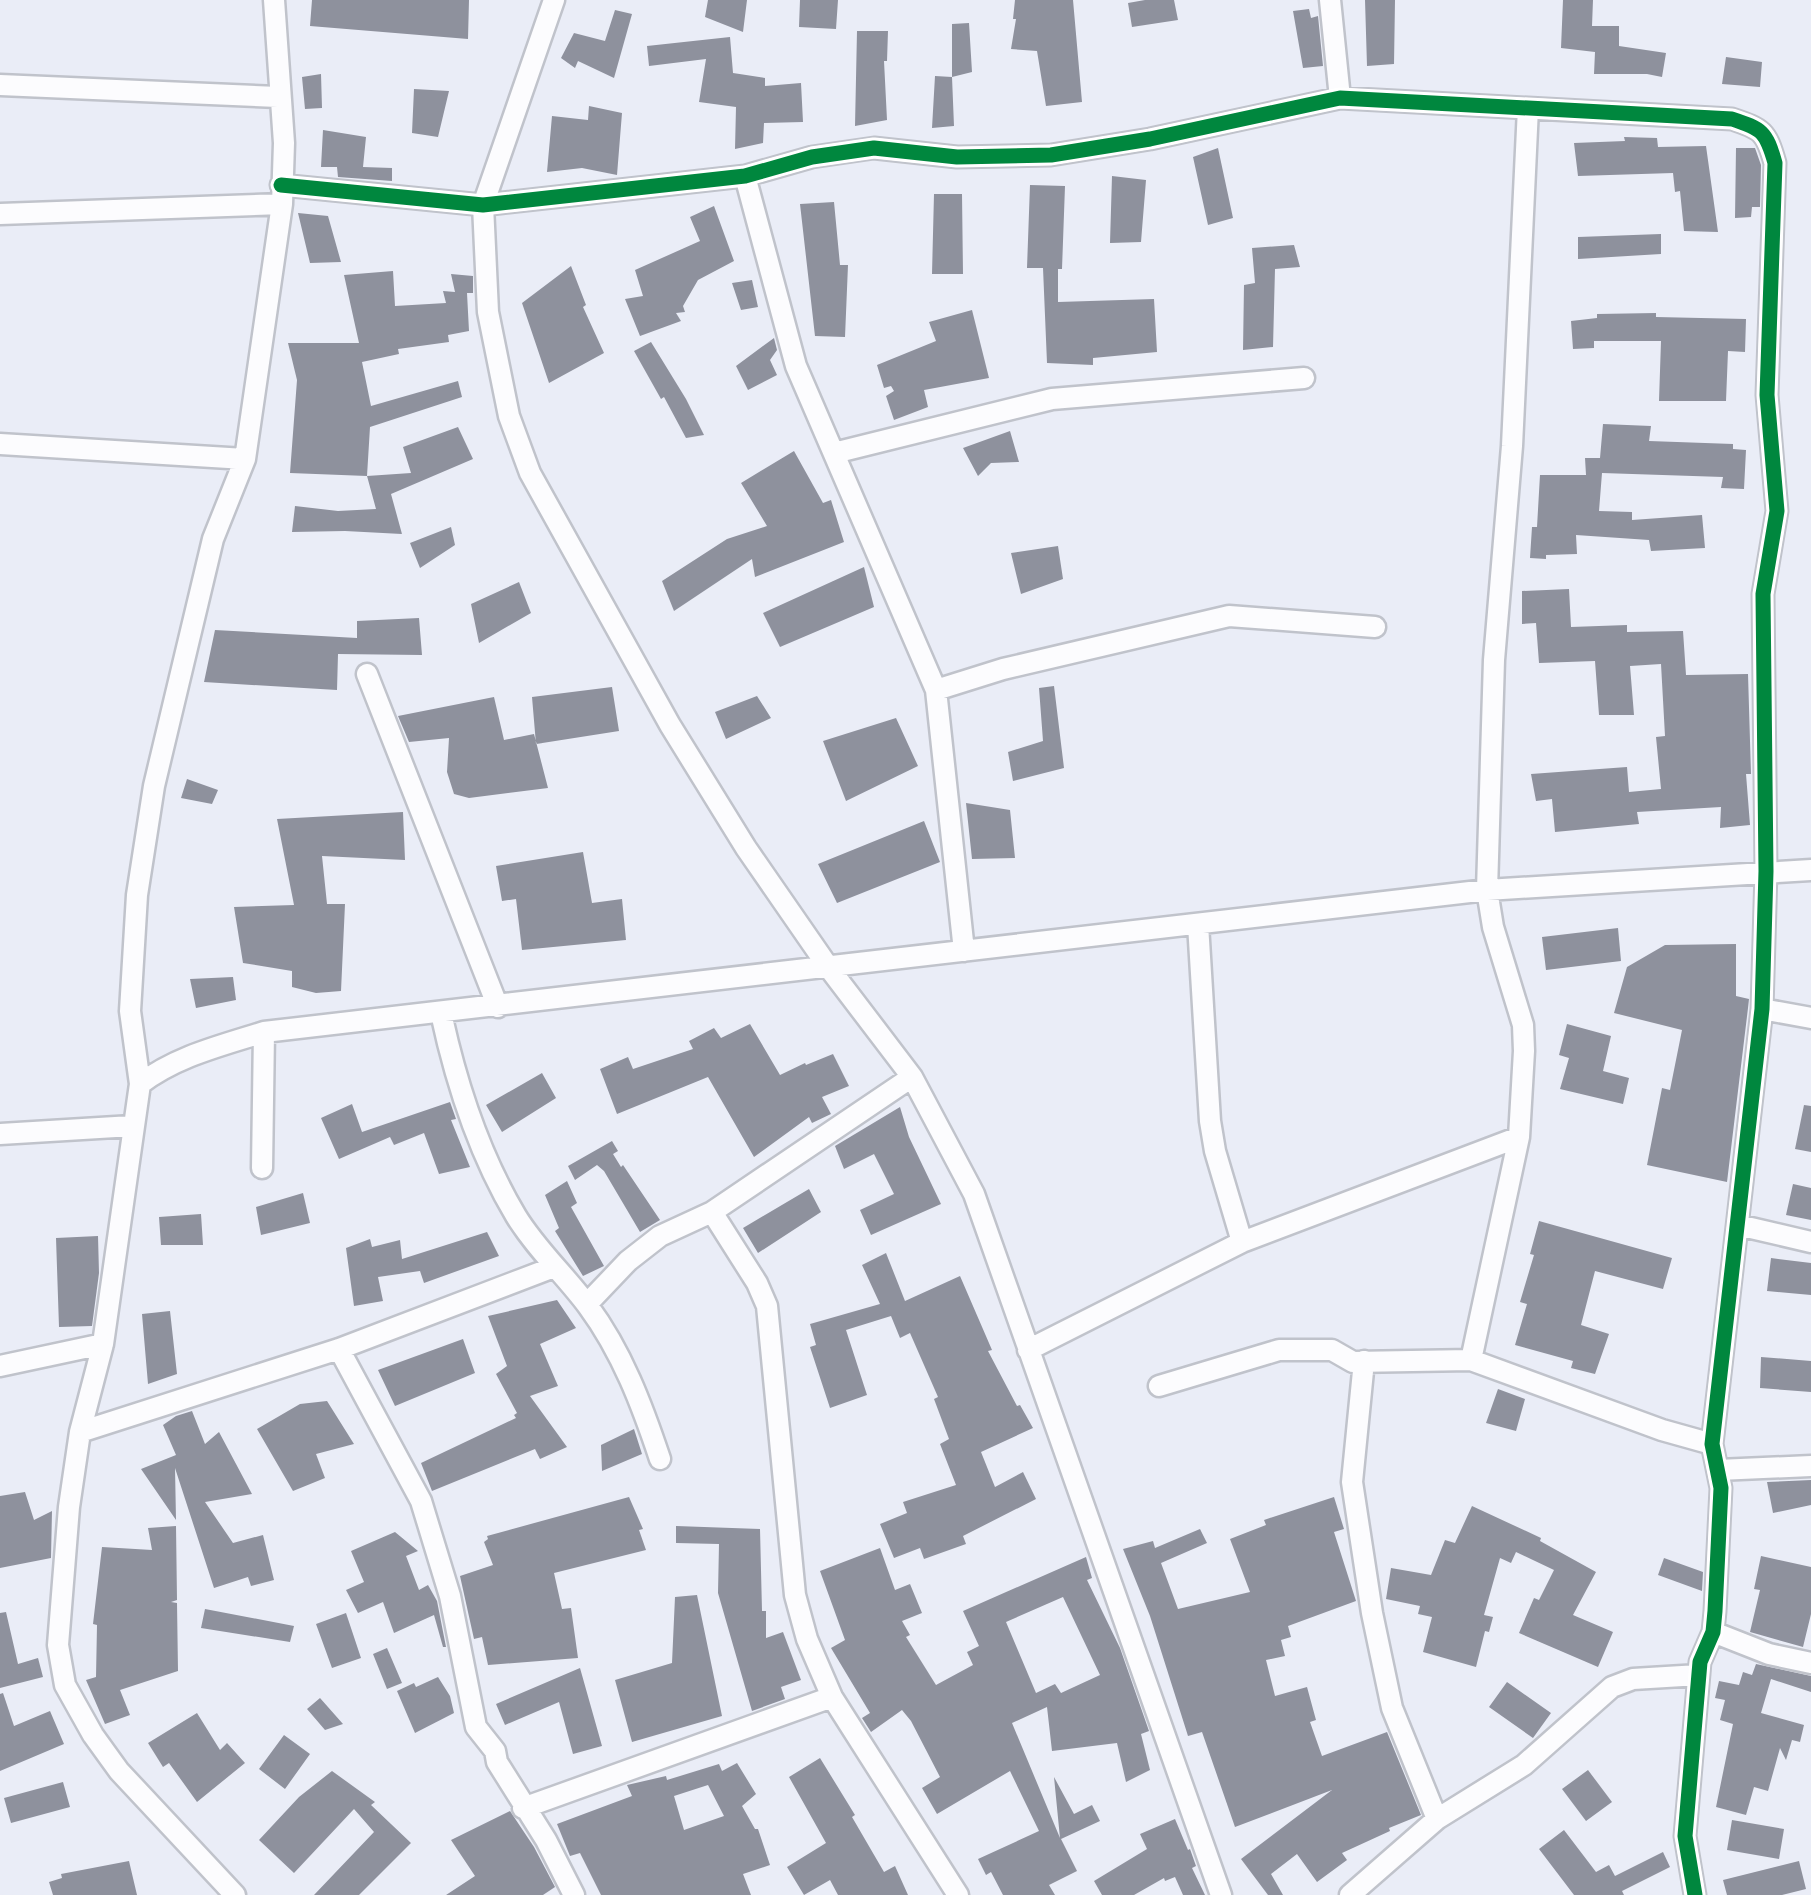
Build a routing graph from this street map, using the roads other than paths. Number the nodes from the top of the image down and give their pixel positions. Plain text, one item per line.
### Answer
1 (274, 0) edge
2 (554, 0) edge
3 (1330, 0) edge
4 (0, 86) edge
5 (278, 97) junction
6 (1340, 98) junction
7 (1528, 108) junction
8 (745, 176) junction
9 (282, 194) junction
10 (483, 206) junction
11 (0, 214) edge
12 (1304, 378) dead end
13 (0, 444) edge
14 (834, 453) junction
15 (245, 459) junction
16 (1375, 627) dead end
17 (368, 674) dead end
18 (936, 690) junction
19 (1811, 870) edge
20 (1766, 872) junction
21 (1487, 890) junction
22 (1198, 924) junction
23 (964, 951) junction
24 (829, 968) junction
25 (498, 1006) junction
26 (1762, 1009) junction
27 (442, 1013) junction
28 (1811, 1018) edge
29 (264, 1032) junction
30 (912, 1076) junction
31 (140, 1084) junction
32 (132, 1126) junction
33 (0, 1134) edge
34 (1519, 1137) junction
35 (262, 1168) dead end
36 (712, 1212) junction
37 (1738, 1225) junction
38 (1242, 1242) junction
39 (1811, 1242) edge
40 (554, 1268) junction
41 (587, 1304) junction
42 (103, 1344) junction
43 (338, 1349) junction
44 (1028, 1350) junction
45 (1471, 1360) junction
46 (1364, 1361) junction
47 (0, 1366) edge
48 (1159, 1386) dead end
49 (80, 1432) junction
50 (1712, 1444) junction
51 (660, 1459) dead end
52 (1811, 1466) edge
53 (1718, 1470) junction
54 (1713, 1632) junction
55 (1811, 1663) edge
56 (1699, 1676) junction
57 (832, 1697) junction
58 (524, 1808) junction
59 (1438, 1819) junction
60 (235, 1895) edge
61 (574, 1895) edge
62 (958, 1895) edge
63 (1221, 1895) edge
64 (1350, 1895) edge
65 (1694, 1895) edge

1 - 5 street
2 - 10 street
3 - 6 street
4 - 5 street
5 - 9 street
6 - 7 street
6 - 8 street
7 - 20 street
7 - 21 street
8 - 10 street
8 - 14 street
9 - 10 street
9 - 11 street
9 - 15 street
10 - 24 street
12 - 14 street
13 - 15 street
14 - 18 street
15 - 31 street
16 - 18 street
17 - 25 street
18 - 23 street
19 - 20 street
20 - 21 street
20 - 26 street
21 - 22 street
21 - 34 street
22 - 23 street
22 - 38 street
23 - 24 street
24 - 25 street
24 - 30 street
25 - 27 street
26 - 28 street
26 - 37 street
27 - 29 street
27 - 40 street
29 - 31 street
29 - 35 street
30 - 36 street
30 - 44 street
31 - 32 street
32 - 33 street
32 - 42 street
34 - 38 street
34 - 45 street
36 - 41 street
36 - 57 street
37 - 39 street
37 - 50 street
38 - 44 street
40 - 41 street
40 - 43 street
41 - 51 street
42 - 47 street
42 - 49 street
43 - 49 street
43 - 58 street
44 - 63 street
45 - 46 street
45 - 50 street
46 - 48 street
46 - 59 street
49 - 60 street
50 - 53 street
52 - 53 street
53 - 54 street
54 - 55 street
54 - 56 street
56 - 59 street
56 - 65 street
57 - 58 street
57 - 62 street
58 - 61 street
59 - 64 street

